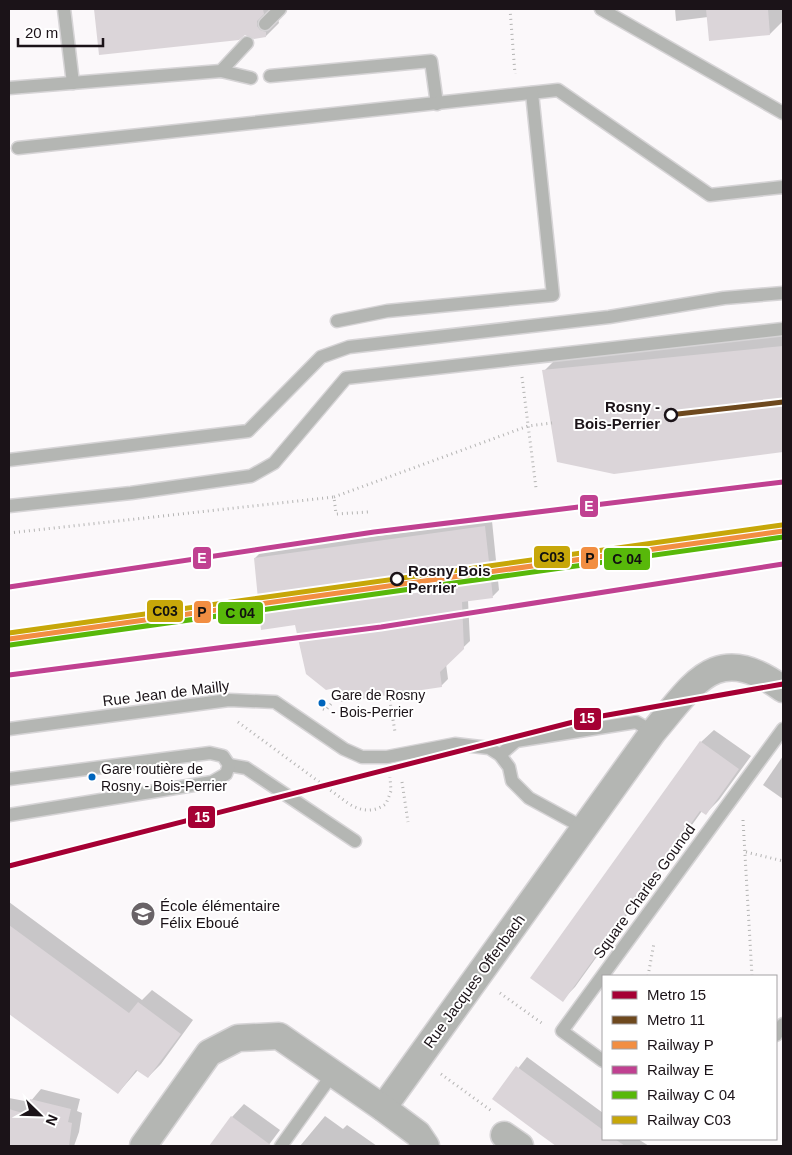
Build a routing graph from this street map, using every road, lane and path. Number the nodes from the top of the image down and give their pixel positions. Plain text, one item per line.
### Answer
1 (64, 9) edge
2 (280, 9) edge
3 (510, 9) edge
4 (601, 9) edge
5 (265, 24) dead end
6 (247, 43) dead end
7 (515, 62) dead end
8 (220, 71) junction
9 (270, 76) dead end
10 (251, 78) dead end
11 (73, 83) junction
12 (9, 88) edge
13 (532, 93) junction
14 (437, 104) junction
15 (783, 114) edge
16 (18, 148) dead end
17 (783, 187) edge
18 (783, 293) edge
19 (337, 321) dead end
20 (783, 329) edge
21 (522, 374) dead end
22 (552, 423) dead end
23 (528, 426) junction
24 (9, 460) edge
25 (536, 488) dead end
26 (334, 497) junction
27 (9, 506) edge
28 (368, 512) dead end
29 (9, 533) edge
30 (781, 682) edge
31 (389, 695) dead end
32 (229, 700) junction
33 (9, 729) edge
34 (783, 729) edge
35 (394, 732) dead end
36 (653, 732) junction
37 (500, 755) junction
38 (387, 756) junction
39 (229, 765) junction
40 (9, 779) edge
41 (402, 782) dead end
42 (738, 790) junction
43 (9, 815) edge
44 (408, 822) dead end
45 (584, 828) junction
46 (355, 841) dead end
47 (746, 852) junction
48 (783, 861) edge
49 (603, 975) edge
50 (752, 975) edge
51 (602, 976) edge
52 (496, 990) dead end
53 (562, 1031) junction
54 (418, 1058) junction
55 (602, 1060) edge
56 (334, 1072) junction
57 (384, 1108) junction
58 (512, 1140) edge
59 (143, 1146) edge
60 (281, 1146) edge
61 (426, 1146) edge

1 - 11 lane
2 - 5 lane
3 - 7 path
4 - 15 lane
6 - 8 lane
8 - 10 lane
8 - 11 lane
9 - 14 lane
11 - 12 lane
13 - 14 lane
13 - 17 lane
13 - 19 lane
14 - 16 lane
18 - 24 lane
20 - 27 lane
21 - 23 path
22 - 23 path
23 - 25 path
23 - 26 path
26 - 28 path
26 - 29 path
30 - 36 street, Rue Jacques Offenbach
31 - 35 path
32 - 33 lane, Rue Jean de Mailly
32 - 38 lane, Rue Jean de Mailly
32 - 38 path
34 - 42 lane, Square Charles Gounod
36 - 37 lane
36 - 45 street, Rue Jacques Offenbach
37 - 38 lane, Rue Jean de Mailly
37 - 45 lane
39 - 40 lane
39 - 43 lane
39 - 46 lane
41 - 44 path
42 - 47 path
42 - 49 lane, Square Charles Gounod
45 - 54 street, Rue Jacques Offenbach
47 - 48 path
47 - 50 path
51 - 53 lane, Square Charles Gounod
52 - 53 path
53 - 55 lane
54 - 57 street, Rue Jacques Offenbach
54 - 58 path
56 - 57 street
56 - 59 street
56 - 60 lane
57 - 61 street

